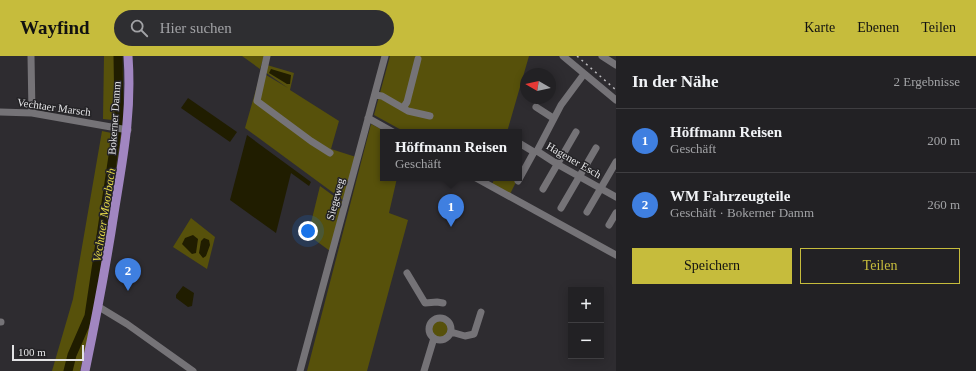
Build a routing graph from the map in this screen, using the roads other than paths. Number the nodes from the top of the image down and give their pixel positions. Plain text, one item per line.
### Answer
1 (31, 56) edge
2 (128, 56) edge
3 (267, 56) edge
4 (385, 56) edge
5 (563, 56) edge
6 (602, 56) edge
7 (418, 59) dead end
8 (616, 65) edge
9 (584, 74) junction
10 (374, 95) junction
11 (616, 100) edge
12 (536, 107) dead end
13 (403, 108) junction
14 (0, 112) edge
15 (32, 113) junction
16 (430, 116) dead end
17 (368, 118) junction
18 (553, 118) junction
19 (124, 129) junction
20 (388, 129) edge
21 (576, 132) dead end
22 (522, 144) edge
23 (596, 148) dead end
24 (536, 151) junction
25 (330, 153) dead end
26 (616, 162) edge
27 (557, 164) junction
28 (522, 174) edge
29 (579, 176) junction
30 (481, 181) edge
31 (601, 188) junction
32 (543, 189) dead end
33 (616, 197) edge
34 (561, 208) dead end
35 (587, 212) dead end
36 (616, 213) edge
37 (609, 225) dead end
38 (616, 255) edge
39 (407, 273) dead end
40 (443, 303) dead end
41 (99, 307) junction
42 (481, 312) dead end
43 (451, 332) junction
44 (434, 338) junction
45 (85, 371) edge
46 (193, 371) edge
47 (300, 371) edge
48 (424, 371) edge

1 - 15 street
2 - 19 main road, Bokerner Damm
3 - 25 street
4 - 10 street, Siegeweg
5 - 9 street
6 - 8 street
7 - 13 street
9 - 11 street
9 - 18 street, Hagener Esch
10 - 13 street
10 - 17 street, Siegeweg
12 - 18 street
13 - 16 street
14 - 15 street, Vechtaer Marsch
15 - 19 street, Vechtaer Marsch
17 - 20 street
17 - 47 street, Siegeweg
18 - 24 street, Hagener Esch
19 - 41 main road, Bokerner Damm
21 - 27 street
22 - 24 street
23 - 29 street
24 - 27 street, Hagener Esch
24 - 28 street
26 - 31 street
27 - 29 street, Hagener Esch
27 - 32 street
29 - 31 street, Hagener Esch
29 - 34 street
30 - 38 street
31 - 33 street, Hagener Esch
31 - 35 street
36 - 37 street
39 - 40 street
41 - 45 main road, Bokerner Damm
41 - 46 street
42 - 43 street
43 - 44 street
43 - 44 street
44 - 48 street

